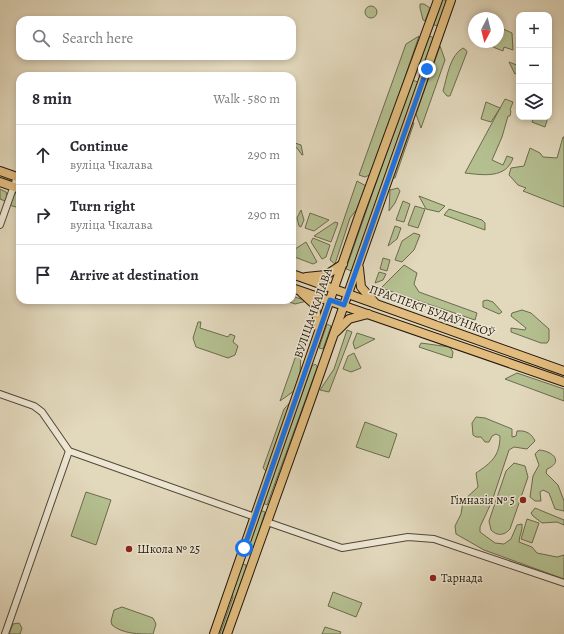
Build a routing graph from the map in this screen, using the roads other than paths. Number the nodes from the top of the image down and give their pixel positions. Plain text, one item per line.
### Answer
1 (438, 0) edge
2 (451, 0) edge
3 (415, 64) junction
4 (427, 69) junction
5 (409, 81) junction
6 (421, 85) junction
7 (0, 171) edge
8 (16, 176) edge
9 (0, 182) edge
10 (16, 188) edge
11 (0, 225) edge
12 (343, 264) junction
13 (359, 264) junction
14 (296, 275) edge
15 (301, 277) junction
16 (296, 289) edge
17 (334, 289) junction
18 (296, 290) edge
19 (348, 294) junction
20 (330, 300) junction
21 (376, 303) junction
22 (344, 305) junction
23 (371, 314) junction
24 (320, 330) junction
25 (334, 334) junction
26 (464, 335) junction
27 (460, 345) junction
28 (308, 363) junction
29 (322, 368) junction
30 (564, 372) edge
31 (564, 382) edge
32 (0, 394) edge
33 (70, 451) junction
34 (255, 517) junction
35 (267, 522) junction
36 (244, 548) junction
37 (256, 553) junction
38 (238, 565) junction
39 (250, 570) junction
40 (564, 583) edge
41 (5, 634) edge
42 (214, 634) edge
43 (227, 634) edge

1 - 3 main road, ВУЛІЦА ЧКАЛАВА
2 - 4 main road
3 - 4 main road
3 - 5 main road, ВУЛІЦА ЧКАЛАВА
4 - 6 main road
5 - 6 main road
5 - 12 main road, ВУЛІЦА ЧКАЛАВА
6 - 13 main road
7 - 8 main road
9 - 10 main road
10 - 11 street
12 - 15 main road
12 - 17 main road, ВУЛІЦА ЧКАЛАВА
13 - 19 main road
13 - 21 main road
14 - 15 main road, ПРАСПЕКТ БУДАЎНІКОЎ
15 - 17 main road, ПРАСПЕКТ БУДАЎНІКОЎ
16 - 20 main road, ПРАСПЕКТ БУДАЎНІКОЎ
17 - 19 main road, ПРАСПЕКТ БУДАЎНІКОЎ
17 - 20 main road, ВУЛІЦА ЧКАЛАВА
18 - 24 main road
19 - 21 main road, ПРАСПЕКТ БУДАЎНІКОЎ
19 - 22 main road
20 - 22 main road, ПРАСПЕКТ БУДАЎНІКОЎ
20 - 24 main road, ВУЛІЦА ЧКАЛАВА
21 - 26 main road, ПРАСПЕКТ БУДАЎНІКОЎ
22 - 23 main road, ПРАСПЕКТ БУДАЎНІКОЎ
22 - 25 main road
23 - 25 main road
23 - 27 main road, ПРАСПЕКТ БУДАЎНІКОЎ
24 - 28 main road, ВУЛІЦА ЧКАЛАВА
25 - 29 main road
26 - 27 street
26 - 30 main road, ПРАСПЕКТ БУДАЎНІКОЎ
27 - 31 main road, ПРАСПЕКТ БУДАЎНІКОЎ
28 - 29 main road
28 - 34 main road, ВУЛІЦА ЧКАЛАВА
29 - 35 main road
32 - 33 street
33 - 34 street
33 - 41 street
34 - 36 main road, ВУЛІЦА ЧКАЛАВА
35 - 37 main road
35 - 40 street
36 - 37 main road
36 - 38 main road, ВУЛІЦА ЧКАЛАВА
37 - 39 main road
38 - 39 main road
38 - 42 main road, ВУЛІЦА ЧКАЛАВА
39 - 43 main road

